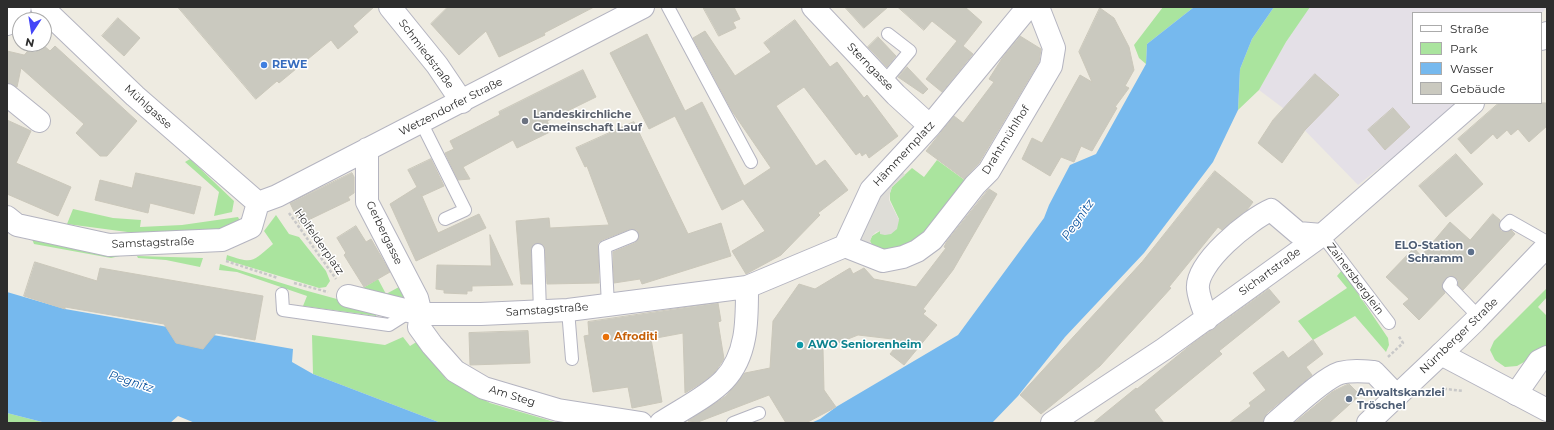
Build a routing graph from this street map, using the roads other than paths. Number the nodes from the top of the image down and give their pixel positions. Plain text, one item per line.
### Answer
1 (20, 7) edge
2 (42, 7) edge
3 (390, 7) edge
4 (643, 7) edge
5 (668, 7) edge
6 (813, 7) edge
7 (1028, 7) edge
8 (1038, 7) edge
9 (7, 24) edge
10 (888, 34) dead end
11 (884, 82) junction
12 (7, 95) edge
13 (462, 102) junction
14 (1473, 104) edge
15 (39, 121) dead end
16 (421, 122) junction
17 (930, 126) junction
18 (367, 149) junction
19 (751, 162) dead end
20 (268, 200) junction
21 (7, 217) edge
22 (445, 219) dead end
23 (1506, 225) dead end
24 (1322, 235) junction
25 (632, 236) dead end
26 (1547, 242) edge
27 (845, 246) junction
28 (1547, 246) edge
29 (538, 250) dead end
30 (1451, 283) dead end
31 (747, 286) junction
32 (282, 294) dead end
33 (348, 296) road end
34 (608, 305) junction
35 (568, 310) junction
36 (416, 312) junction
37 (540, 312) junction
38 (1479, 318) junction
39 (1207, 319) junction
40 (1389, 323) road end
41 (1441, 354) junction
42 (1547, 357) edge
43 (572, 360) dead end
44 (1516, 394) junction
45 (1396, 396) junction
46 (1547, 410) edge
47 (759, 413) dead end
48 (641, 423) edge
49 (660, 423) edge
50 (733, 423) edge
51 (1052, 423) edge
52 (1276, 423) edge
53 (1368, 423) edge

1 - 9 street
2 - 20 street, Mühlgasse
3 - 13 street, Schmiedstraße
4 - 13 street, Wetzendorfer Straße
5 - 19 lane
6 - 11 street, Sterngasse
7 - 17 street, Hämmernplatz
8 - 27 street, Drahtmühlhof
10 - 11 lane
11 - 17 street, Sterngasse
12 - 15 street
13 - 16 street, Wetzendorfer Straße
14 - 24 street, Sichartstraße
16 - 18 street, Wetzendorfer Straße
16 - 22 lane
17 - 27 street, Hämmernplatz
18 - 20 street, Wetzendorfer Straße
18 - 36 street, Gerbergasse
20 - 21 street, Samstagstraße
23 - 26 lane
24 - 39 street, Sichartstraße
24 - 39 street
24 - 40 lane, Zainersberglein
25 - 34 lane
27 - 31 street
28 - 38 street, Nürnberger Straße
29 - 37 lane
30 - 38 lane
31 - 34 street, Samstagstraße
31 - 49 street
32 - 36 lane
33 - 36 street, Samstagstraße
34 - 35 street, Samstagstraße
35 - 37 street, Samstagstraße
35 - 43 lane
36 - 37 street, Samstagstraße
36 - 48 street, Am Steg
38 - 41 street, Nürnberger Straße
39 - 51 street, Sichartstraße
41 - 44 street
41 - 45 street, Nürnberger Straße
42 - 44 street
44 - 46 street
45 - 52 street
45 - 53 street, Nürnberger Straße
47 - 50 lane

